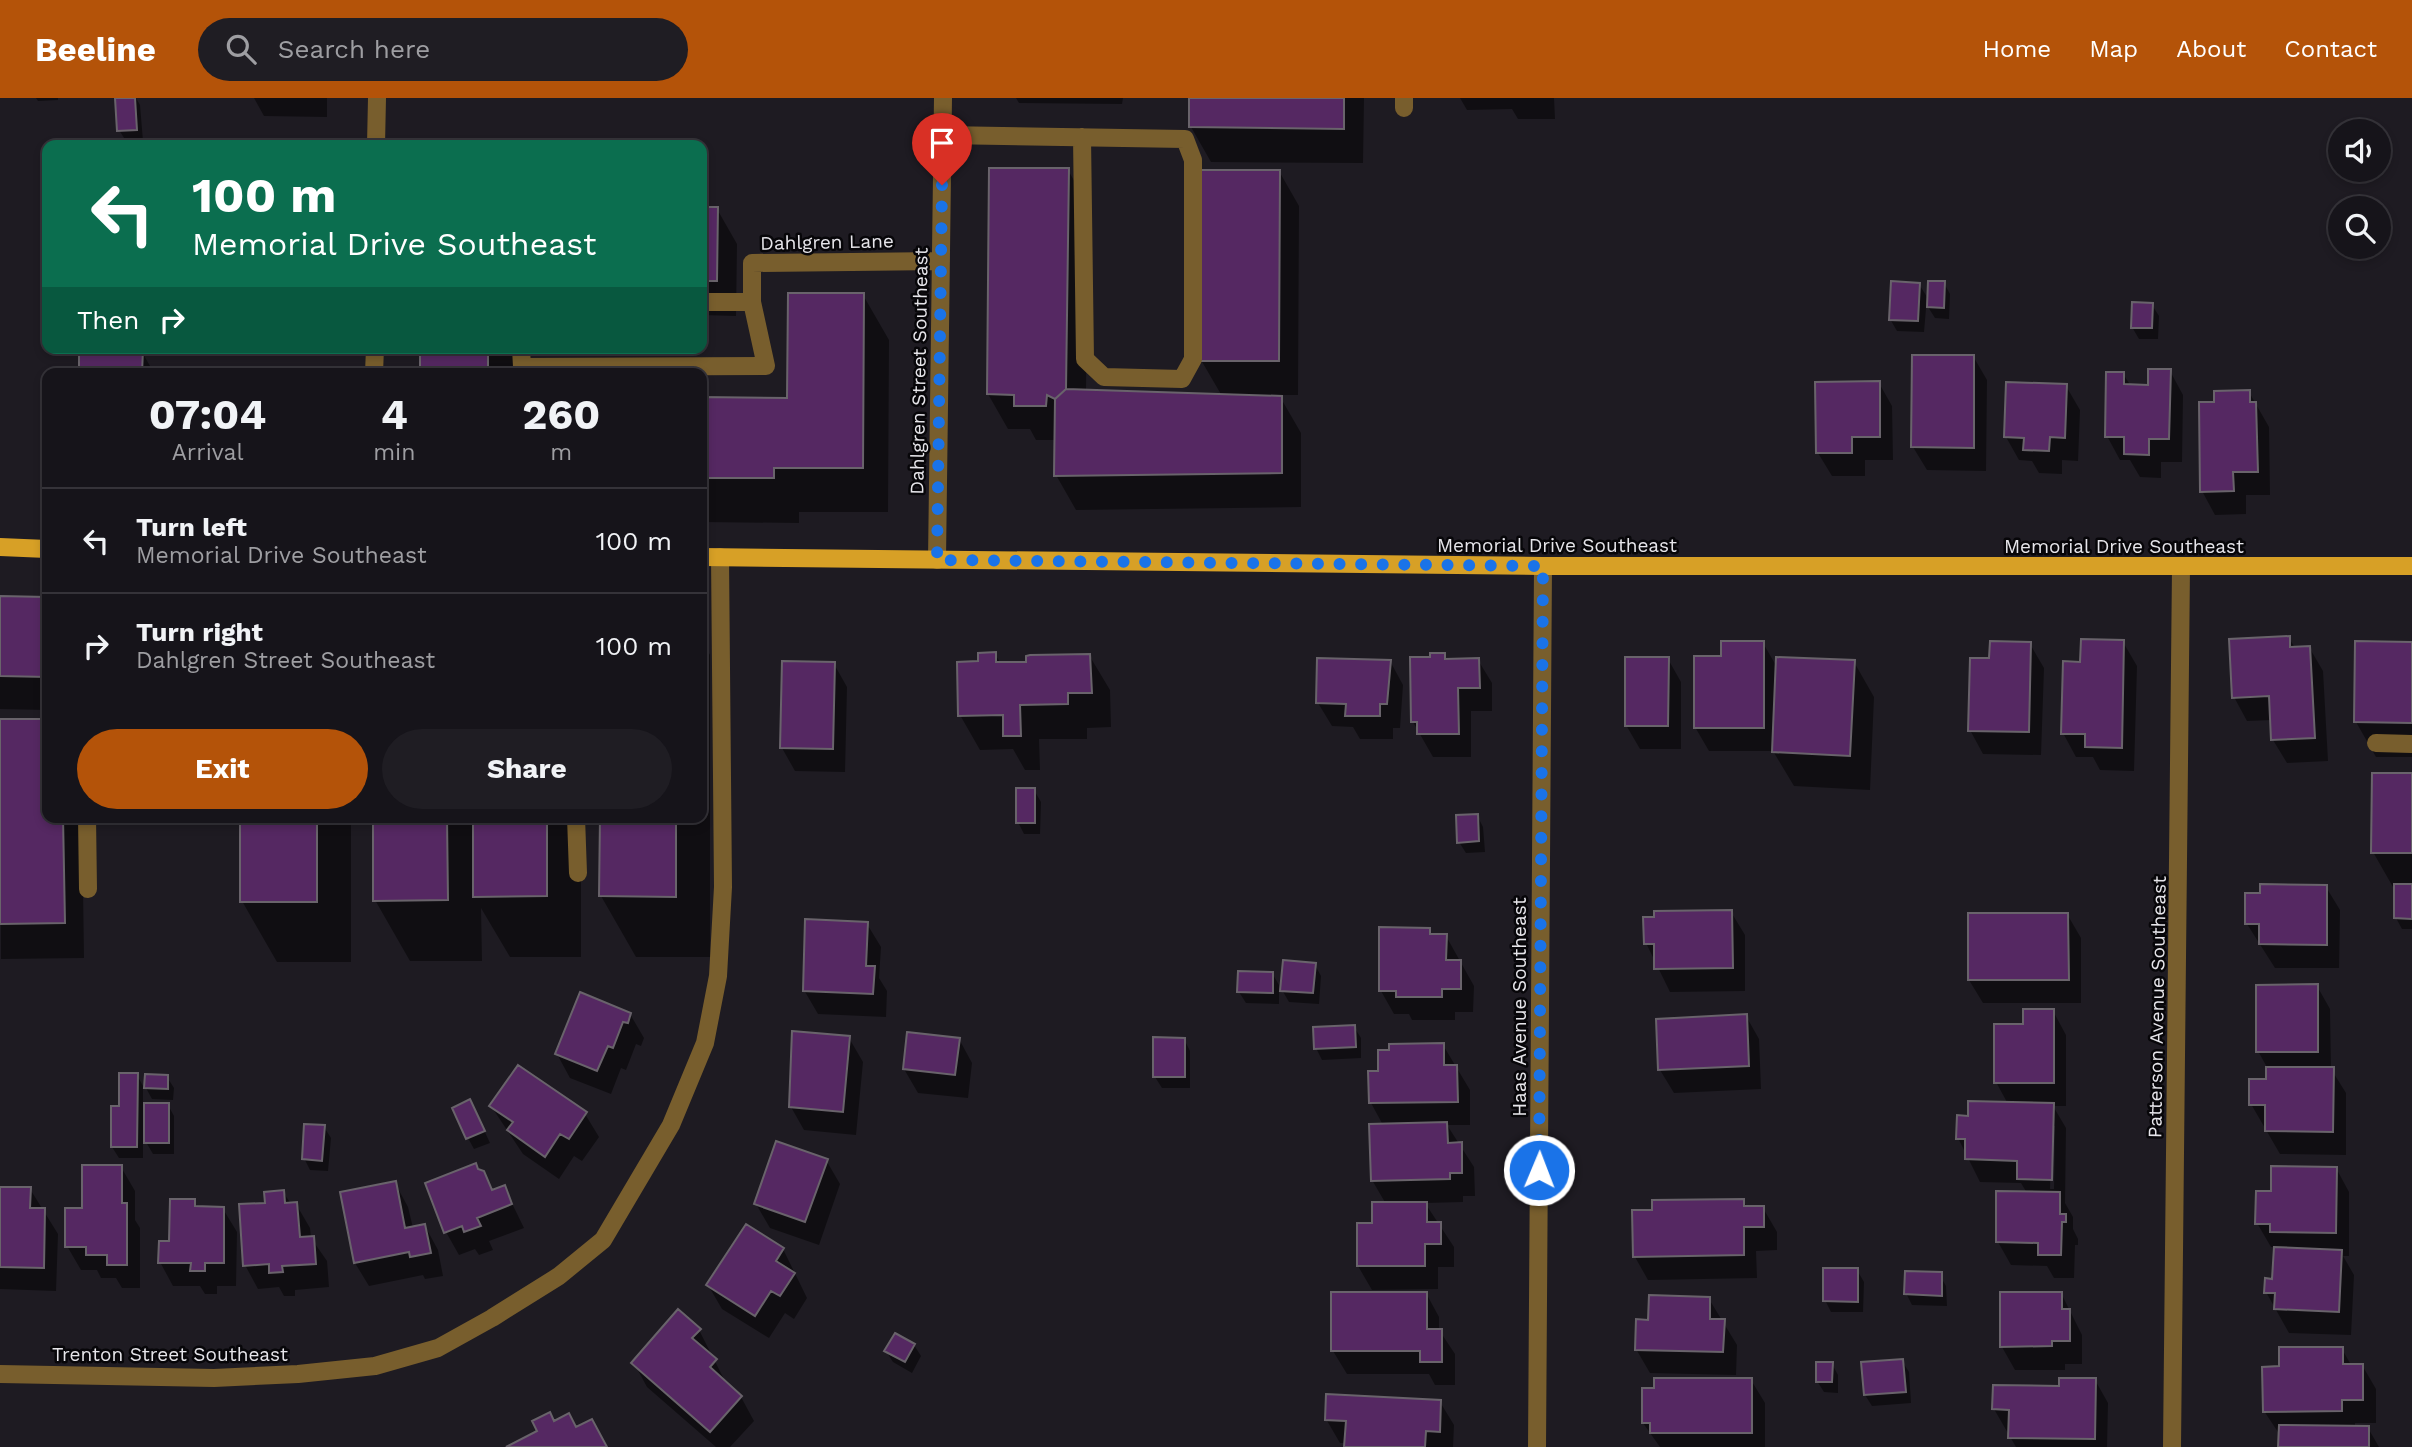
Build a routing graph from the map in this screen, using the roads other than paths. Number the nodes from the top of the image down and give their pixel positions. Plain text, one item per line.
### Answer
1 (377, 98) edge
2 (943, 98) edge
3 (943, 135) junction
4 (1082, 137) junction
5 (376, 140) edge
6 (941, 261) junction
7 (707, 302) edge
8 (752, 302) junction
9 (521, 354) edge
10 (0, 547) edge
11 (42, 549) edge
12 (707, 557) edge
13 (720, 557) junction
14 (937, 560) junction
15 (1543, 566) junction
16 (2412, 566) edge
17 (2181, 567) junction
18 (2376, 744) dead end
19 (2412, 744) edge
20 (87, 823) edge
21 (576, 823) edge
22 (578, 873) dead end
23 (88, 889) dead end
24 (0, 1374) edge
25 (1537, 1447) edge
26 (2172, 1447) edge

1 - 5 street
2 - 3 street, Dahlgren Street Southeast
3 - 4 street
3 - 6 street, Dahlgren Street Southeast
4 - 4 street
6 - 8 street, Dahlgren Lane
6 - 14 street, Dahlgren Street Southeast
7 - 8 street
8 - 9 street, Dahlgren Lane
10 - 11 main road
12 - 13 main road, Memorial Drive Southeast
13 - 14 main road, Memorial Drive Southeast
13 - 24 street, Trenton Street Southeast
14 - 15 main road, Memorial Drive Southeast
15 - 17 main road, Memorial Drive Southeast
15 - 25 street, Haas Avenue Southeast
16 - 17 main road, Memorial Drive Southeast
17 - 26 street, Patterson Avenue Southeast
18 - 19 street
20 - 23 street
21 - 22 street

